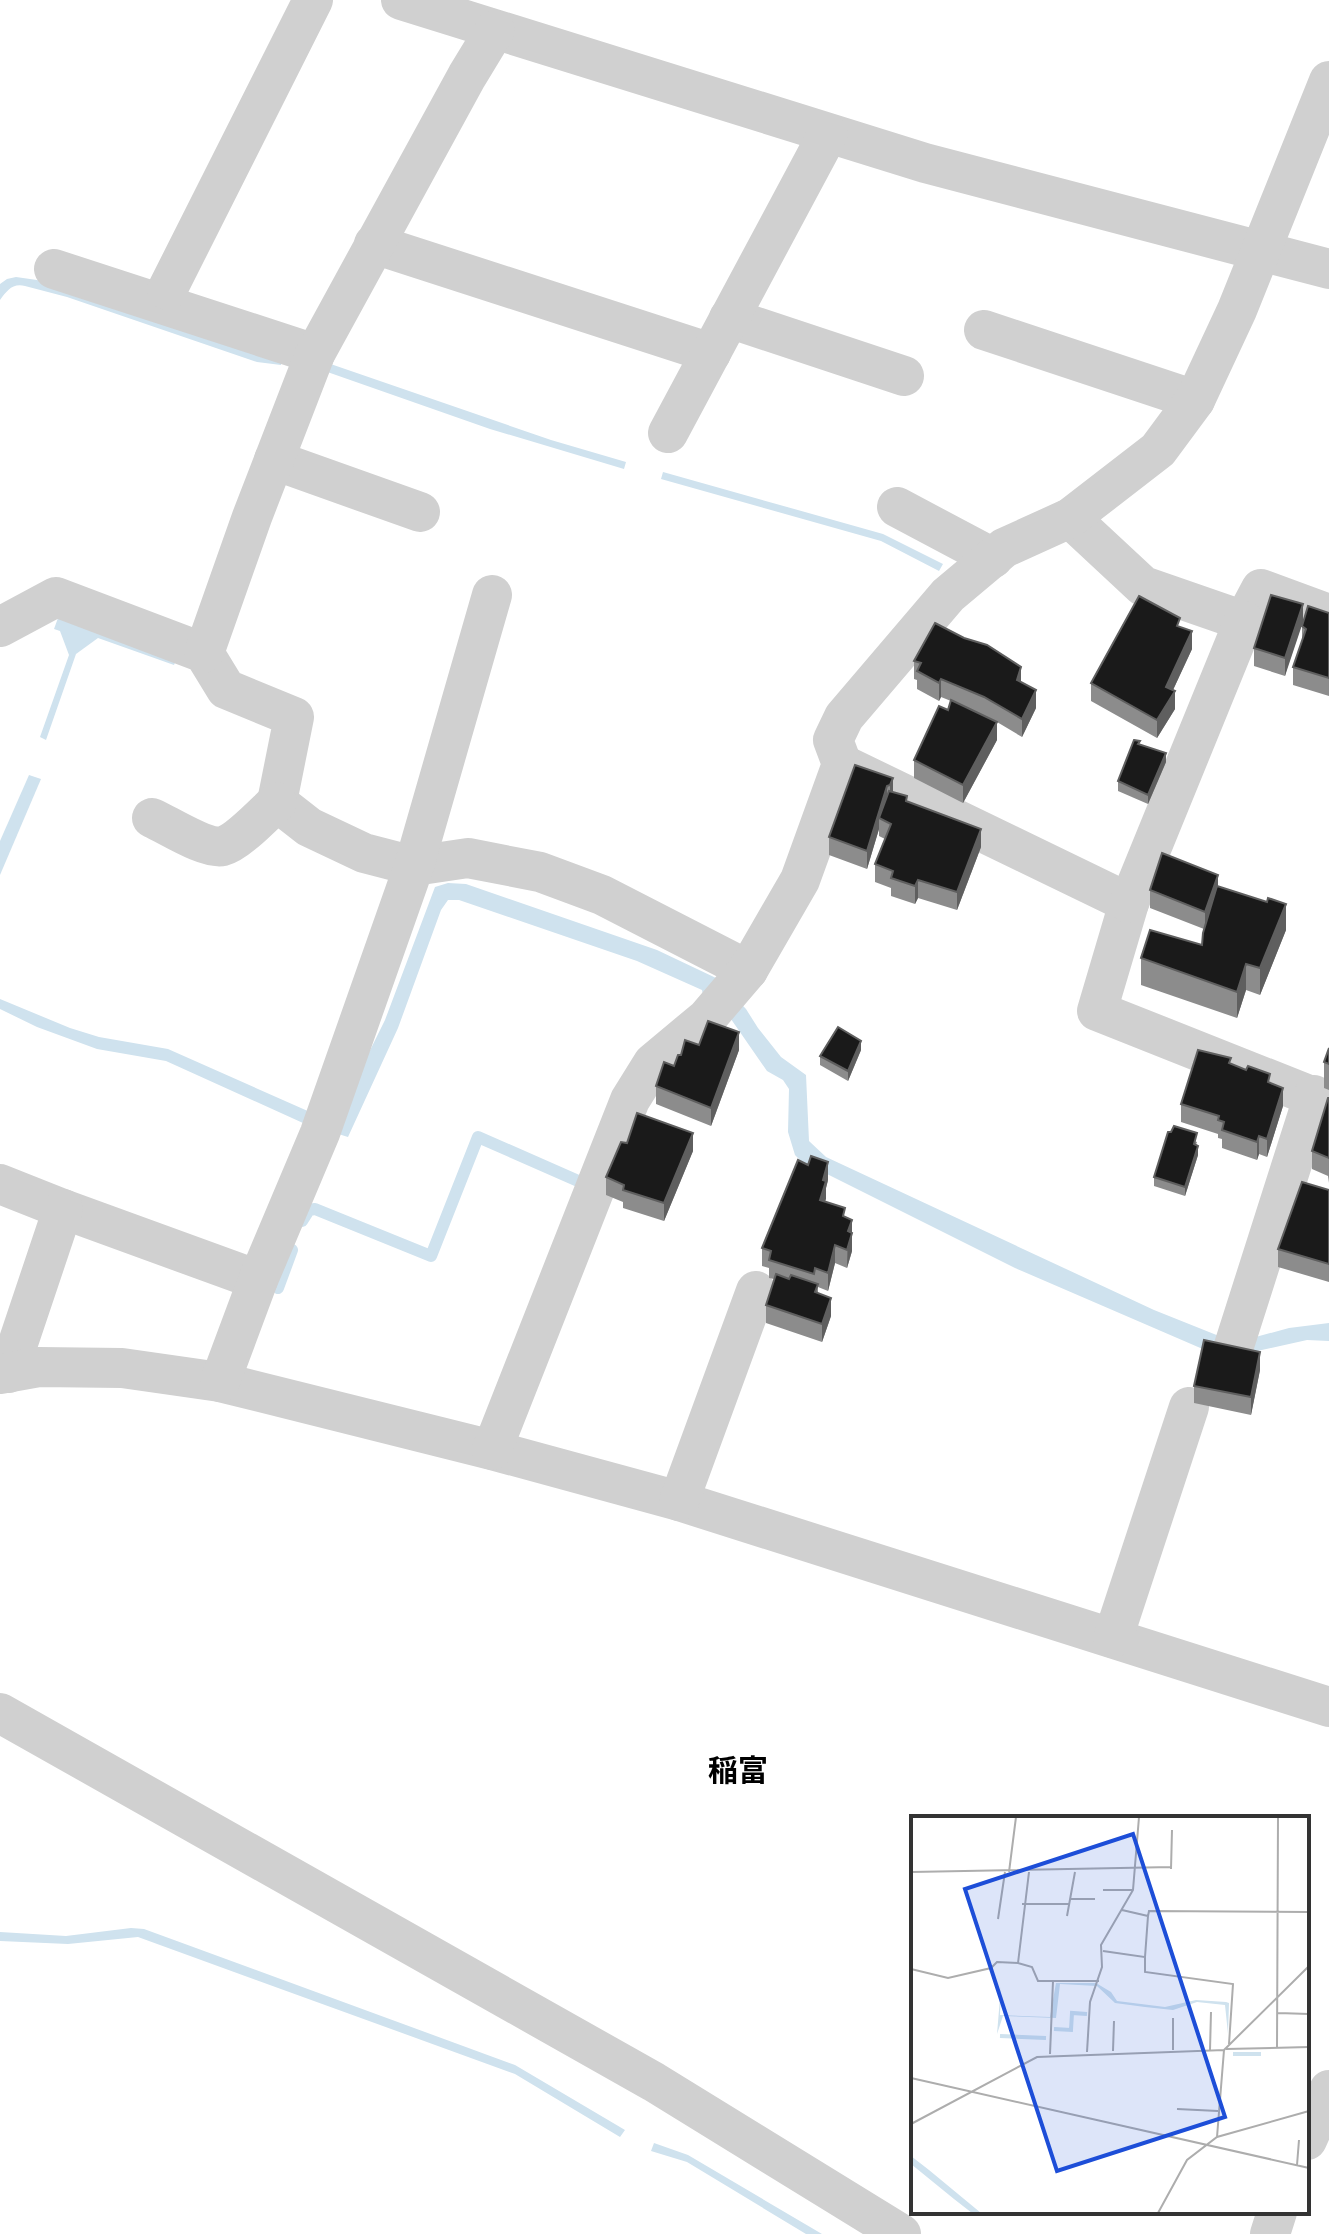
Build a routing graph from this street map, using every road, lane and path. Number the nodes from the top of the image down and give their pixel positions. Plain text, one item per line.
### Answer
1 (313, 0) edge
2 (401, 0) edge
3 (495, 30) junction
4 (1329, 81) edge
5 (828, 134) junction
6 (374, 244) junction
7 (1260, 251) junction
8 (54, 269) dead end
9 (1329, 269) edge
10 (167, 290) dead end
11 (729, 318) junction
12 (984, 330) dead end
13 (711, 353) junction
14 (315, 354) junction
15 (904, 376) dead end
16 (1195, 400) junction
17 (668, 433) dead end
18 (274, 460) junction
19 (897, 507) dead end
20 (420, 512) dead end
21 (1070, 518) junction
22 (993, 558) junction
23 (492, 595) dead end
24 (1329, 614) edge
25 (1244, 621) junction
26 (0, 627) edge
27 (204, 653) junction
28 (842, 764) junction
29 (277, 802) junction
30 (152, 818) dead end
31 (414, 866) junction
32 (1129, 903) junction
33 (733, 988) junction
34 (1322, 1099) edge
35 (0, 1184) edge
36 (63, 1209) junction
37 (258, 1280) junction
38 (756, 1291) dead end
39 (1232, 1352) edge
40 (4, 1374) edge
41 (220, 1382) junction
42 (1189, 1407) dead end
43 (492, 1450) junction
44 (679, 1501) junction
45 (1113, 1638) junction
46 (1329, 1707) edge
47 (0, 1713) edge
48 (1329, 2090) edge
49 (1309, 2135) edge
50 (1276, 2214) edge
51 (901, 2234) edge
52 (1270, 2234) edge

1 - 10 street
2 - 3 street
3 - 5 street
3 - 6 street
4 - 7 street
5 - 7 street
5 - 11 street
6 - 13 street
6 - 14 street
7 - 9 street
7 - 16 street
8 - 14 street
11 - 13 street
11 - 15 street
12 - 16 street
13 - 17 street
14 - 18 street
16 - 21 street
18 - 20 street
18 - 27 street
19 - 22 street
21 - 22 street
21 - 25 street
22 - 28 street
23 - 31 street
24 - 25 street
25 - 32 street
26 - 27 street
27 - 29 street
28 - 32 street
28 - 33 street
29 - 30 street
29 - 31 street
31 - 33 street
31 - 37 street
32 - 34 street
33 - 43 street
34 - 39 street
35 - 36 street
36 - 37 street
36 - 40 street
37 - 41 street
38 - 44 street
40 - 41 street
41 - 43 street
42 - 45 street
43 - 44 street
44 - 45 street
45 - 46 street
47 - 51 street
48 - 49 street
50 - 52 street

